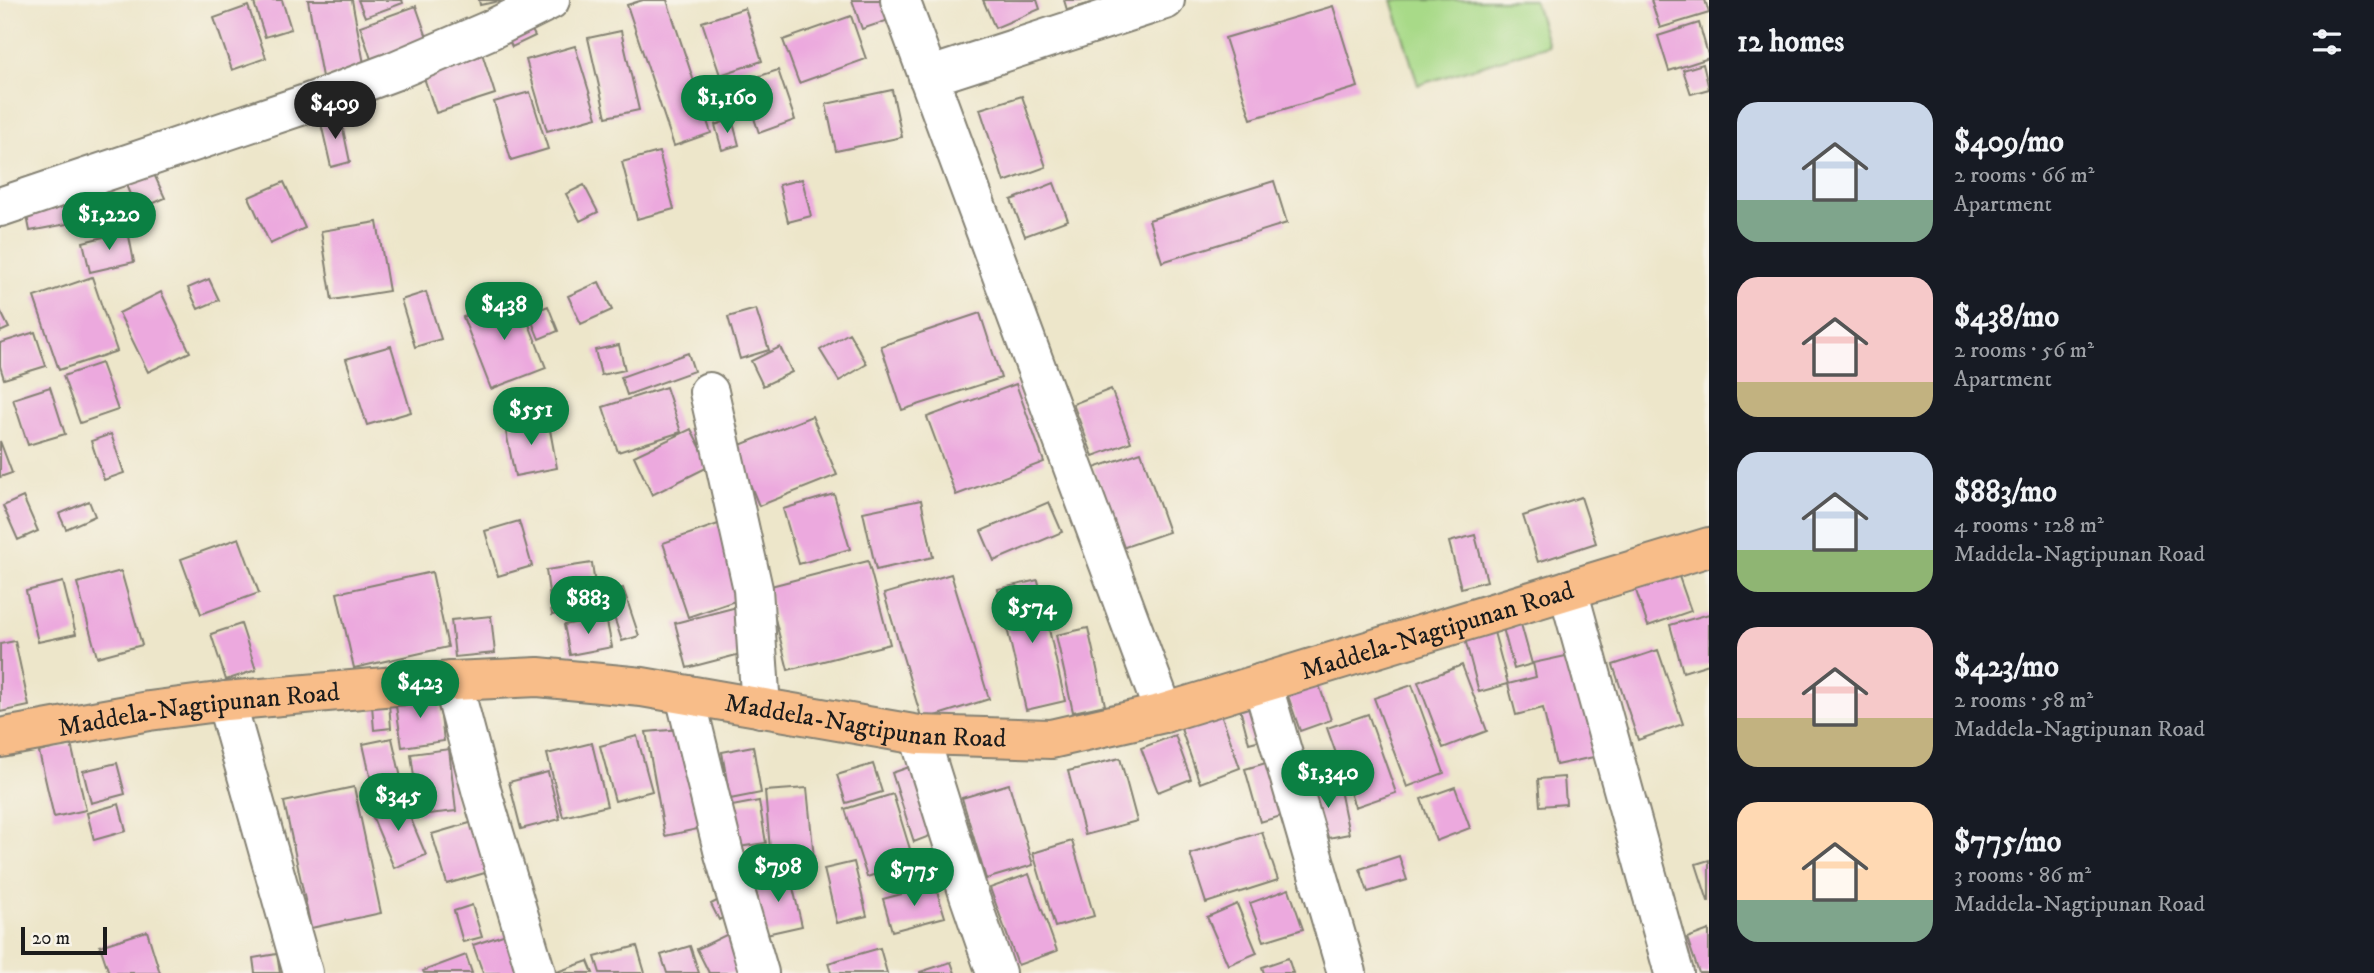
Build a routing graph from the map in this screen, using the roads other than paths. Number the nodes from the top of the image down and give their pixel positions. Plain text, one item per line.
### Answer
1 (550, 0) edge
2 (900, 0) edge
3 (1165, 0) edge
4 (928, 77) junction
5 (0, 207) edge
6 (709, 392) dead end
7 (1709, 547) edge
8 (1568, 590) junction
9 (452, 681) junction
10 (1262, 683) junction
11 (685, 695) junction
12 (226, 701) junction
13 (761, 708) junction
14 (1164, 713) junction
15 (919, 734) junction
16 (0, 738) edge
17 (303, 973) edge
18 (536, 973) edge
19 (759, 973) edge
20 (996, 973) edge
21 (1347, 973) edge
22 (1674, 973) edge

1 - 5 street
2 - 4 street
3 - 4 street
4 - 14 street
6 - 13 street
7 - 8 main road, Maddela-Nagtipunan Road
8 - 10 main road, Maddela-Nagtipunan Road
8 - 22 street
9 - 11 main road, Maddela-Nagtipunan Road
9 - 12 main road, Maddela-Nagtipunan Road
9 - 18 street
10 - 14 main road, Maddela-Nagtipunan Road
10 - 21 street
11 - 13 main road, Maddela-Nagtipunan Road
11 - 19 street
12 - 16 main road, Maddela-Nagtipunan Road
12 - 17 street
13 - 15 main road, Maddela-Nagtipunan Road
14 - 15 main road, Maddela-Nagtipunan Road
15 - 20 street

